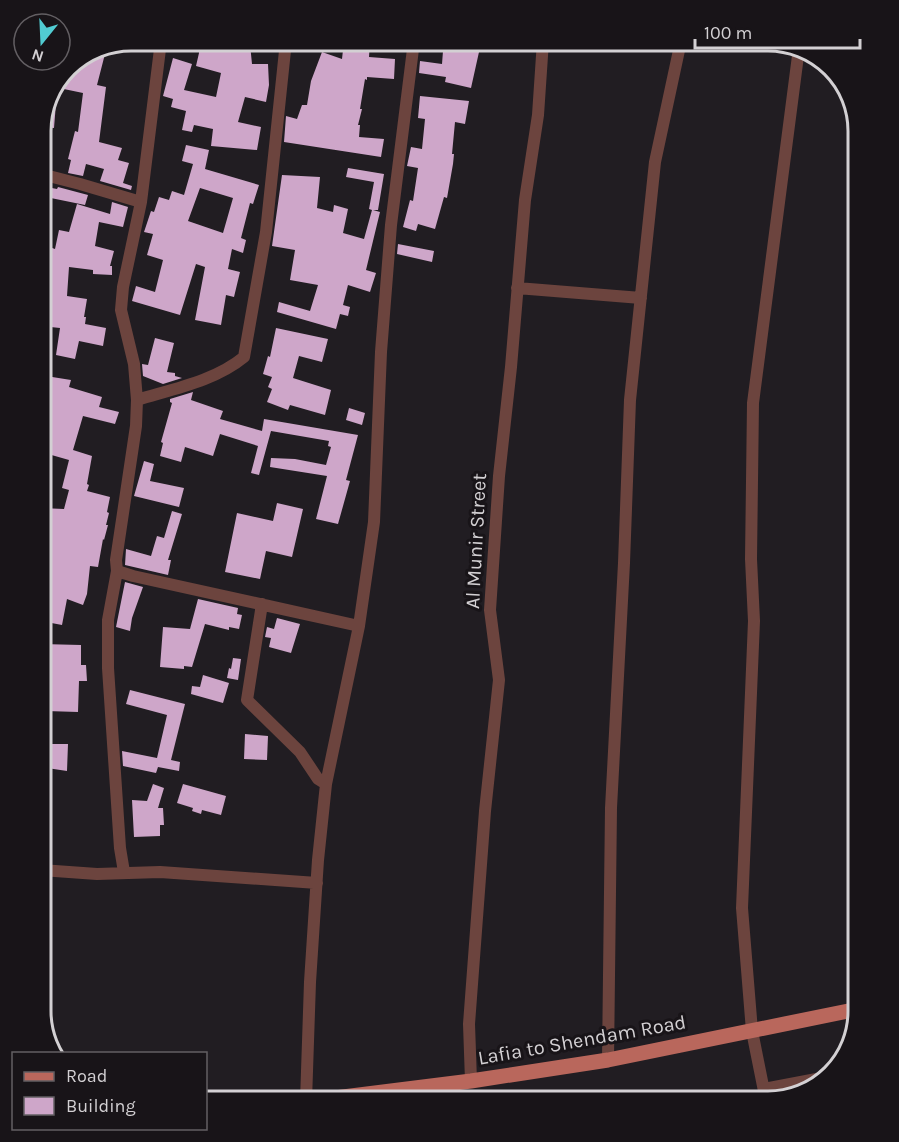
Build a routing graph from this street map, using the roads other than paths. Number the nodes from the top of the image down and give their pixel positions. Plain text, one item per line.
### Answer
1 (160, 51) edge
2 (285, 51) edge
3 (413, 51) edge
4 (542, 51) edge
5 (679, 51) edge
6 (798, 57) edge
7 (51, 177) edge
8 (141, 202) junction
9 (517, 288) junction
10 (641, 298) junction
11 (137, 400) junction
12 (117, 571) junction
13 (262, 604) junction
14 (359, 626) junction
15 (326, 784) junction
16 (51, 871) edge
17 (124, 872) junction
18 (317, 883) junction
19 (848, 1011) edge
20 (752, 1031) junction
21 (608, 1059) junction
22 (471, 1081) junction
23 (308, 1091) edge
24 (390, 1091) edge
25 (764, 1091) edge

1 - 8 street
2 - 11 street
3 - 14 street
4 - 9 street, Al Munir Street
5 - 10 street
6 - 20 street
7 - 8 street
8 - 11 street
9 - 10 street
9 - 22 street, Al Munir Street
10 - 21 street
11 - 12 street
12 - 13 street
12 - 17 street
13 - 14 street
13 - 15 street
14 - 15 street
15 - 18 street
16 - 17 street
17 - 18 street
18 - 23 street
19 - 20 main road, Lafia to Shendam Road
20 - 21 main road, Lafia to Shendam Road
20 - 25 street
21 - 22 main road, Lafia to Shendam Road
22 - 24 main road, Lafia to Shendam Road

